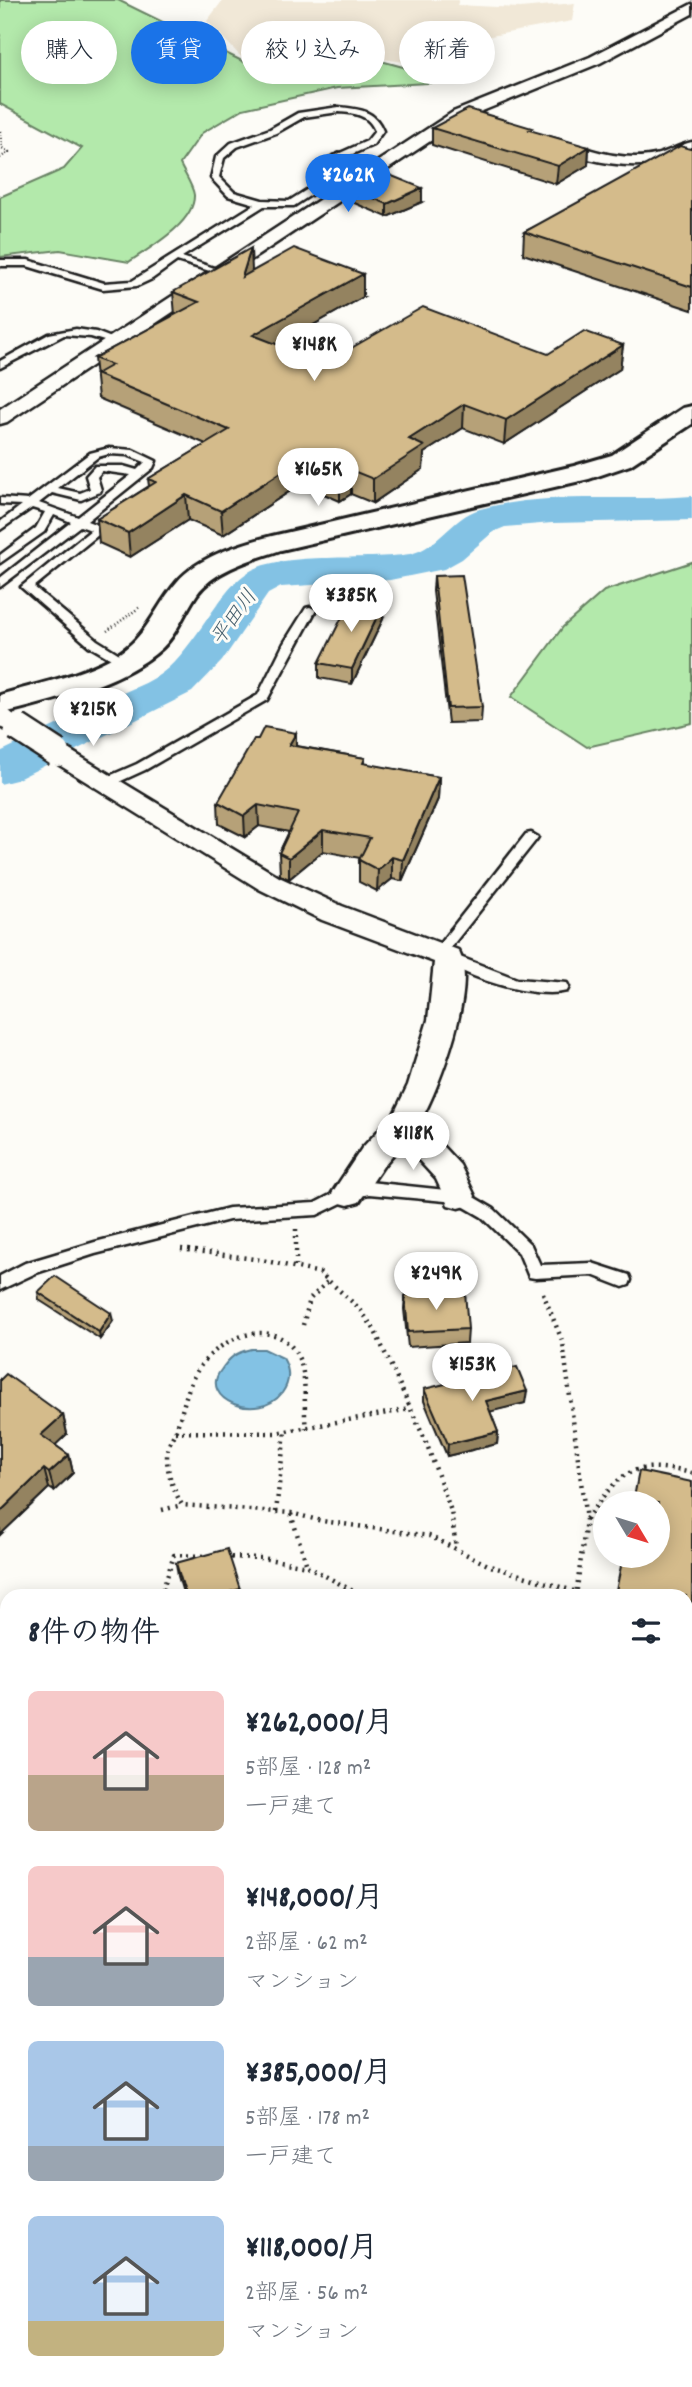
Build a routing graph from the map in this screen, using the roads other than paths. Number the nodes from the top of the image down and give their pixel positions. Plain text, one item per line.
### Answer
1 (692, 8) edge
2 (471, 109) junction
3 (493, 118) edge
4 (526, 137) edge
5 (692, 147) edge
6 (332, 160) junction
7 (344, 194) junction
8 (262, 203) junction
9 (176, 258) junction
10 (0, 263) edge
11 (220, 273) junction
12 (114, 341) junction
13 (0, 365) edge
14 (692, 413) edge
15 (0, 418) edge
16 (139, 474) junction
17 (50, 489) junction
18 (0, 501) edge
19 (30, 505) junction
20 (50, 512) junction
21 (79, 522) junction
22 (0, 527) edge
23 (3, 554) edge
24 (0, 568) edge
25 (13, 573) junction
26 (0, 584) edge
27 (310, 610) dead end
28 (124, 663) junction
29 (6, 716) edge
30 (104, 783) junction
31 (531, 837) dead end
32 (444, 954) junction
33 (562, 988) dead end
34 (404, 1124) junction
35 (348, 1193) junction
36 (459, 1196) junction
37 (623, 1280) dead end
38 (0, 1283) edge

1 - 2 street
2 - 3 street
2 - 7 street
4 - 5 street
6 - 7 lane
6 - 8 lane
6 - 8 lane
7 - 11 street
8 - 9 lane
9 - 10 lane
9 - 11 lane
11 - 12 street
12 - 13 lane
12 - 15 street
14 - 28 street
16 - 17 lane
16 - 17 lane
16 - 21 lane
17 - 19 lane
18 - 19 lane
19 - 20 lane
19 - 22 lane
20 - 21 lane
20 - 23 lane
21 - 25 lane
21 - 28 lane
24 - 25 lane
25 - 26 lane
27 - 30 lane
28 - 29 street
29 - 30 street, bridge
30 - 32 street
31 - 32 lane
32 - 33 lane
32 - 34 street
34 - 35 street
34 - 36 street
35 - 36 lane
35 - 38 lane
36 - 37 lane

